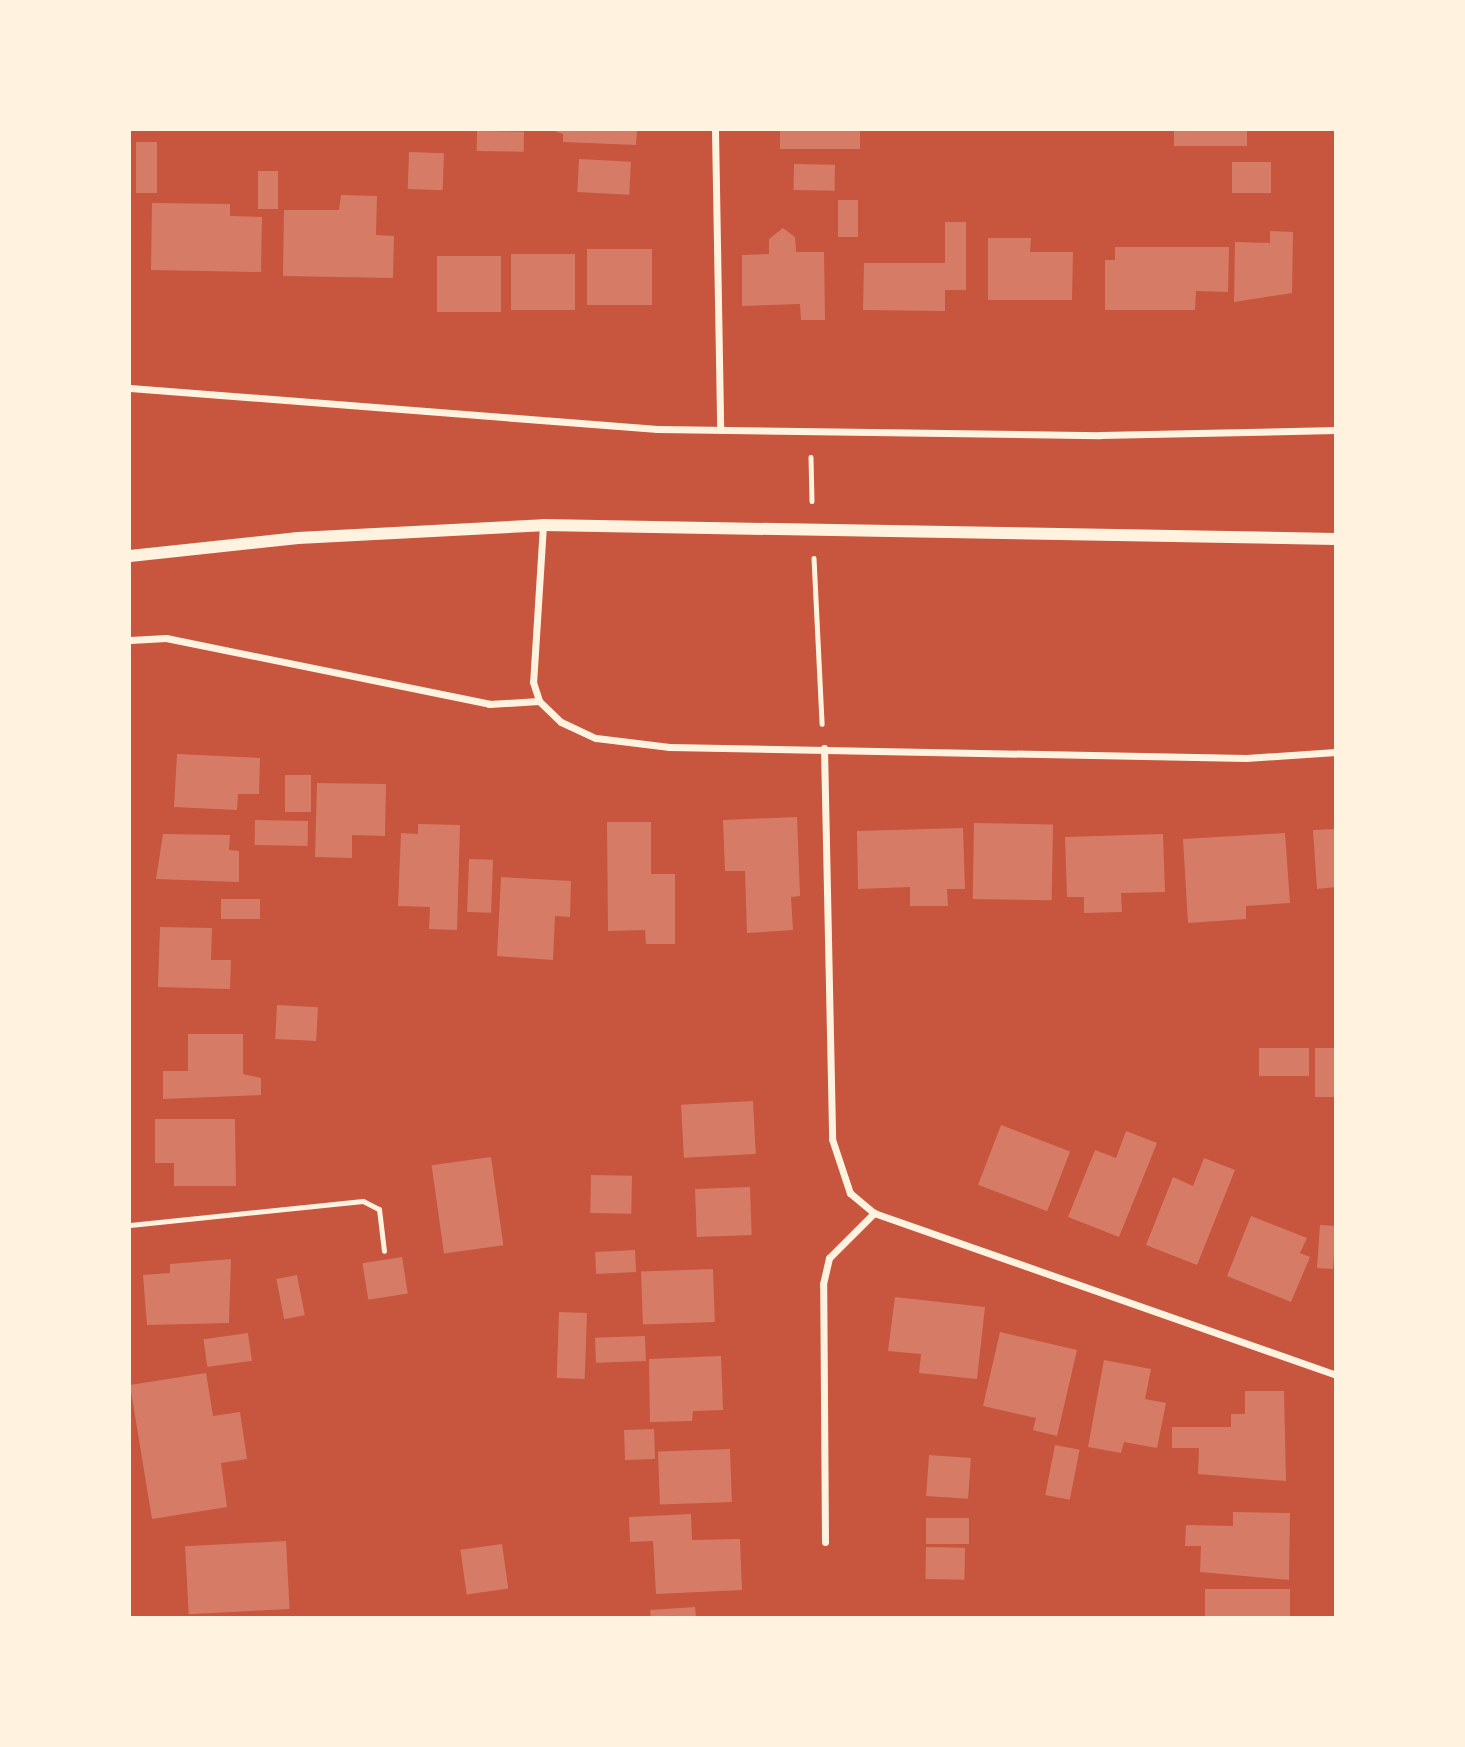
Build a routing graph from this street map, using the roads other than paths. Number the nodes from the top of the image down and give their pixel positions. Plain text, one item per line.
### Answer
1 (715, 130) edge
2 (130, 388) edge
3 (720, 430) junction
4 (1335, 430) edge
5 (543, 525) junction
6 (1335, 539) edge
7 (130, 556) edge
8 (130, 640) edge
9 (539, 701) junction
10 (824, 748) junction
11 (1335, 752) edge
12 (874, 1213) junction
13 (130, 1225) edge
14 (384, 1251) dead end
15 (1335, 1375) edge
16 (825, 1542) dead end

1 - 3 street
2 - 3 street
3 - 4 street
5 - 6 street
5 - 7 street
5 - 9 street
8 - 9 street
9 - 10 street
10 - 11 street
10 - 12 street
12 - 15 street
12 - 16 street
13 - 14 lane

